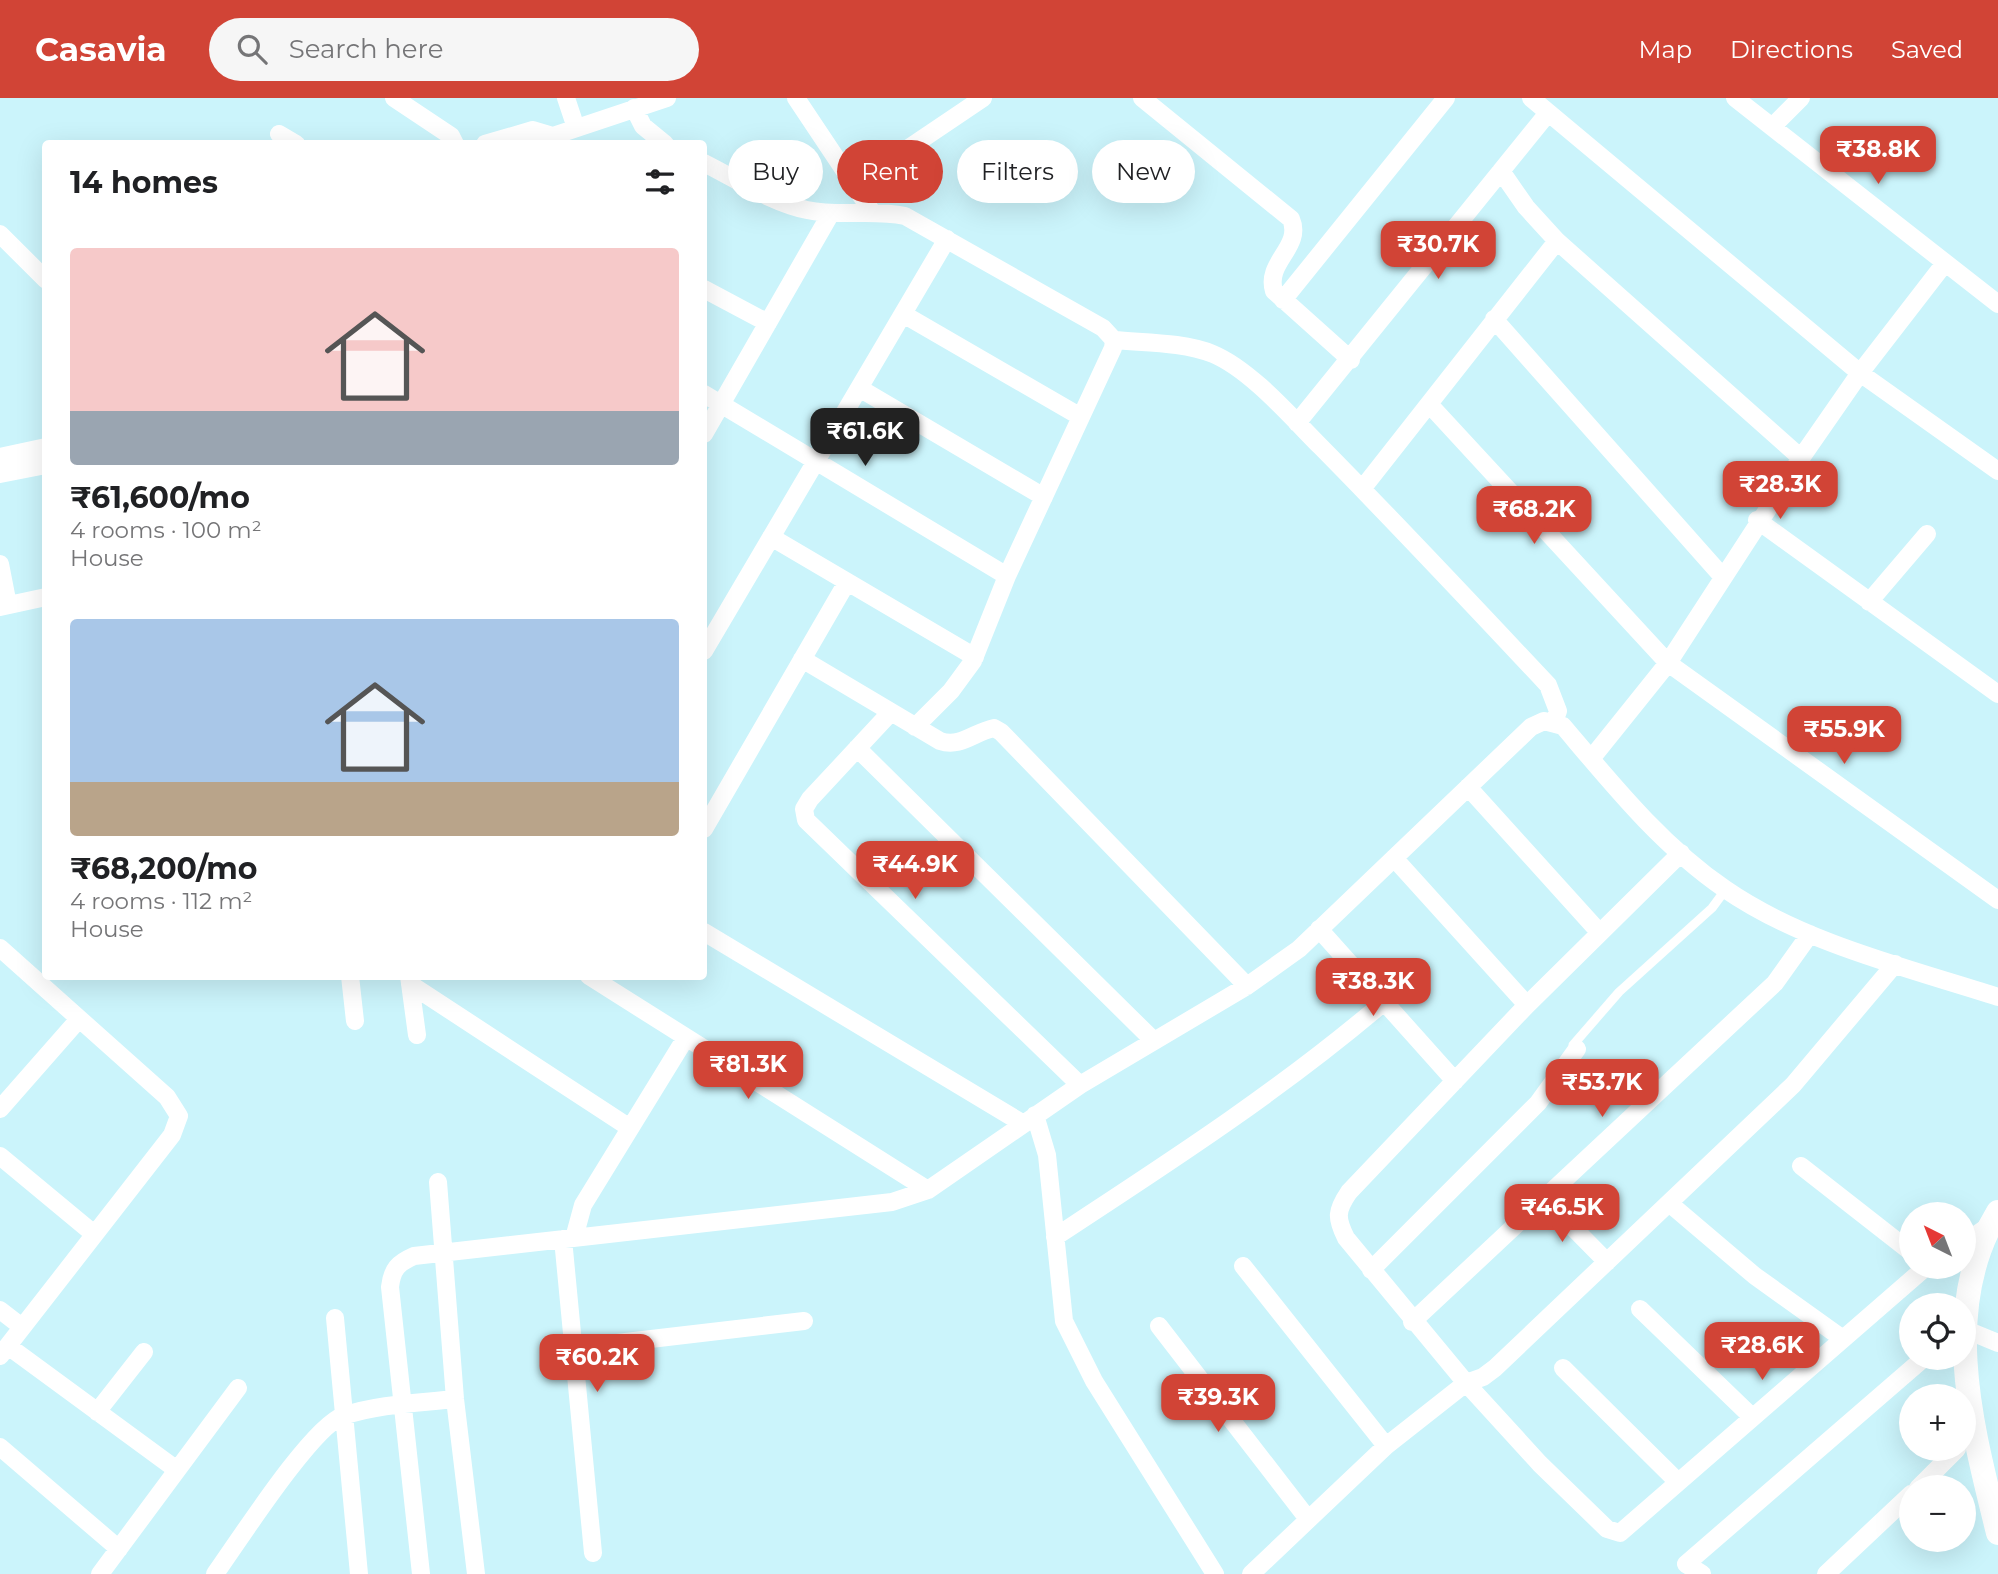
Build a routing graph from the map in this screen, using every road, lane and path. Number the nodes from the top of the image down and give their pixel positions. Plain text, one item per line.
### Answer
1 (394, 98) edge
2 (566, 98) edge
3 (667, 98) edge
4 (796, 98) edge
5 (983, 98) edge
6 (1142, 98) edge
7 (1446, 98) edge
8 (1531, 98) edge
9 (1735, 98) edge
10 (1801, 98) edge
11 (634, 108) junction
12 (1548, 113) junction
13 (1772, 127) junction
14 (576, 128) junction
15 (279, 134) dead end
16 (289, 140) edge
17 (452, 140) edge
18 (499, 140) edge
19 (548, 140) edge
20 (660, 140) edge
21 (921, 140) edge
22 (837, 160) edge
23 (707, 164) edge
24 (1502, 171) junction
25 (866, 203) edge
26 (872, 212) junction
27 (831, 213) junction
28 (0, 234) edge
29 (947, 239) junction
30 (1556, 241) junction
31 (1945, 263) junction
32 (42, 276) edge
33 (707, 291) edge
34 (1283, 300) junction
35 (1997, 301) edge
36 (903, 314) junction
37 (1494, 319) junction
38 (768, 323) junction
39 (1114, 340) junction
40 (1351, 359) junction
41 (1860, 373) junction
42 (859, 388) junction
43 (707, 396) edge
44 (721, 404) junction
45 (1429, 404) junction
46 (1081, 417) junction
47 (1297, 423) junction
48 (707, 429) edge
49 (42, 448) edge
50 (0, 457) edge
51 (1801, 458) junction
52 (816, 461) junction
53 (1996, 465) edge
54 (42, 467) edge
55 (0, 474) edge
56 (1362, 489) junction
57 (1044, 497) junction
58 (1757, 520) junction
59 (1927, 534) dead end
60 (771, 537) junction
61 (0, 564) edge
62 (1007, 576) junction
63 (1722, 576) junction
64 (847, 582) junction
65 (42, 598) edge
66 (1870, 602) junction
67 (4, 606) edge
68 (707, 646) edge
69 (975, 657) junction
70 (802, 659) junction
71 (1668, 663) junction
72 (1998, 694) edge
73 (891, 712) junction
74 (1554, 722) junction
75 (915, 727) junction
76 (857, 748) junction
77 (1591, 759) junction
78 (1468, 787) junction
79 (707, 824) edge
80 (1681, 853) junction
81 (1394, 858) junction
82 (1726, 890) junction
83 (1998, 900) edge
84 (1319, 929) junction
85 (1600, 933) junction
86 (707, 934) edge
87 (1810, 934) junction
88 (1, 950) edge
89 (1895, 964) junction
90 (350, 980) edge
91 (410, 980) edge
92 (595, 980) edge
93 (1247, 986) junction
94 (1998, 997) edge
95 (1384, 1002) junction
96 (1527, 1005) junction
97 (79, 1019) junction
98 (355, 1021) dead end
99 (417, 1035) dead end
100 (685, 1039) junction
101 (1153, 1040) junction
102 (1575, 1047) joint
103 (1455, 1081) junction
104 (1080, 1085) junction
105 (0, 1109) edge
106 (1028, 1119) junction
107 (630, 1128) junction
108 (0, 1156) edge
109 (1801, 1166) dead end
110 (438, 1182) dead end
111 (928, 1190) junction
112 (1545, 1199) junction
113 (1669, 1203) junction
114 (1993, 1219) edge
115 (1976, 1233) edge
116 (94, 1234) junction
117 (1055, 1237) junction
118 (568, 1238) junction
119 (1899, 1243) edge
120 (446, 1252) junction
121 (1607, 1262) junction
122 (1243, 1266) dead end
123 (1371, 1269) junction
124 (1912, 1279) edge
125 (1970, 1293) edge
126 (1640, 1309) dead end
127 (0, 1310) edge
128 (335, 1318) dead end
129 (804, 1321) dead end
130 (1412, 1322) junction
131 (1159, 1326) dead end
132 (22, 1328) junction
133 (1976, 1334) edge
134 (1843, 1339) junction
135 (1998, 1343) edge
136 (573, 1348) junction
137 (4, 1351) edge
138 (144, 1352) dead end
139 (1563, 1368) dead end
140 (1910, 1370) edge
141 (1466, 1383) junction
142 (238, 1388) dead end
143 (455, 1399) junction
144 (402, 1404) junction
145 (97, 1412) junction
146 (342, 1416) junction
147 (1752, 1417) junction
148 (1386, 1446) junction
149 (0, 1447) edge
150 (1946, 1461) edge
151 (1972, 1461) edge
152 (177, 1470) junction
153 (1931, 1475) edge
154 (1677, 1481) junction
155 (1899, 1505) edge
156 (1308, 1519) junction
157 (1998, 1533) edge
158 (119, 1549) junction
159 (593, 1553) dead end
160 (100, 1574) edge
161 (215, 1574) edge
162 (359, 1574) edge
163 (421, 1574) edge
164 (475, 1574) edge
165 (1215, 1574) edge
166 (1251, 1574) edge
167 (1702, 1574) edge
168 (1826, 1574) edge

1 - 17 street
2 - 14 street
3 - 11 street
4 - 22 street
5 - 21 street
6 - 34 street
7 - 34 street
8 - 12 street
9 - 13 street
10 - 13 street
11 - 14 street
11 - 20 street
12 - 24 street
12 - 41 street
13 - 31 street
14 - 19 street
15 - 16 street
18 - 19 street
23 - 27 street
24 - 30 street
24 - 40 street
25 - 26 street
26 - 27 street
26 - 29 street
27 - 38 street
28 - 32 street
29 - 36 street
29 - 39 street
30 - 37 street
30 - 51 street
31 - 35 street
31 - 41 street
33 - 38 street
34 - 40 street
36 - 42 street
36 - 46 street
37 - 45 street
37 - 63 street
38 - 44 street
39 - 46 street
39 - 47 street
40 - 47 street
41 - 51 street
41 - 53 street
42 - 52 street
42 - 57 street
43 - 44 street
44 - 48 street
44 - 52 street
45 - 56 street
45 - 71 street
46 - 57 street
47 - 56 street
49 - 50 street
51 - 58 street
52 - 60 street
52 - 62 street
54 - 55 street
56 - 74 street
57 - 62 street
58 - 63 street
58 - 66 street
59 - 66 street
60 - 64 street
60 - 68 street
61 - 67 street
62 - 69 street
63 - 71 street
64 - 69 street
64 - 70 street
65 - 67 street
66 - 72 street
69 - 75 street
70 - 73 street
70 - 79 street
71 - 77 street
71 - 83 street
73 - 75 street
73 - 76 street
74 - 77 street
74 - 78 street
75 - 93 street
76 - 101 street
76 - 104 street
77 - 80 street
78 - 81 street
78 - 85 street
80 - 82 street
80 - 85 street
81 - 84 street
81 - 96 street
82 - 87 street
82 - 102 lane
84 - 93 street
84 - 95 street
85 - 96 street
86 - 106 street
87 - 89 street
87 - 112 street
88 - 97 street
89 - 94 street
89 - 113 street
90 - 98 street
91 - 99 street
91 - 107 street
92 - 100 street
93 - 101 street
95 - 103 street
95 - 117 street
96 - 103 street
97 - 105 street
97 - 116 street
100 - 107 street
100 - 111 street
101 - 104 street
102 - 123 street
103 - 123 street
104 - 106 street
106 - 111 street
106 - 117 street
107 - 118 street
108 - 116 street
109 - 119 street
110 - 120 street
111 - 118 street
112 - 121 street
112 - 130 street
113 - 121 street
113 - 134 street
114 - 115 street
114 - 125 main road
116 - 132 street
117 - 165 street
118 - 120 street
118 - 136 street
120 - 143 street
120 - 144 street
121 - 141 street
122 - 148 street
123 - 130 street
124 - 134 street
126 - 147 street
127 - 132 street
128 - 146 street
129 - 136 street
130 - 141 street
131 - 156 street
132 - 137 street
133 - 135 street
134 - 147 street
136 - 159 street
137 - 145 street
138 - 145 street
139 - 154 street
140 - 167 street
141 - 148 street
141 - 154 street
142 - 152 street
143 - 144 street
143 - 164 street
144 - 146 street
144 - 163 street
145 - 152 street
146 - 161 street
146 - 162 street
147 - 154 street
148 - 156 street
149 - 158 street
150 - 153 street
151 - 157 main road
152 - 158 street
155 - 168 street
156 - 166 street
158 - 160 street

